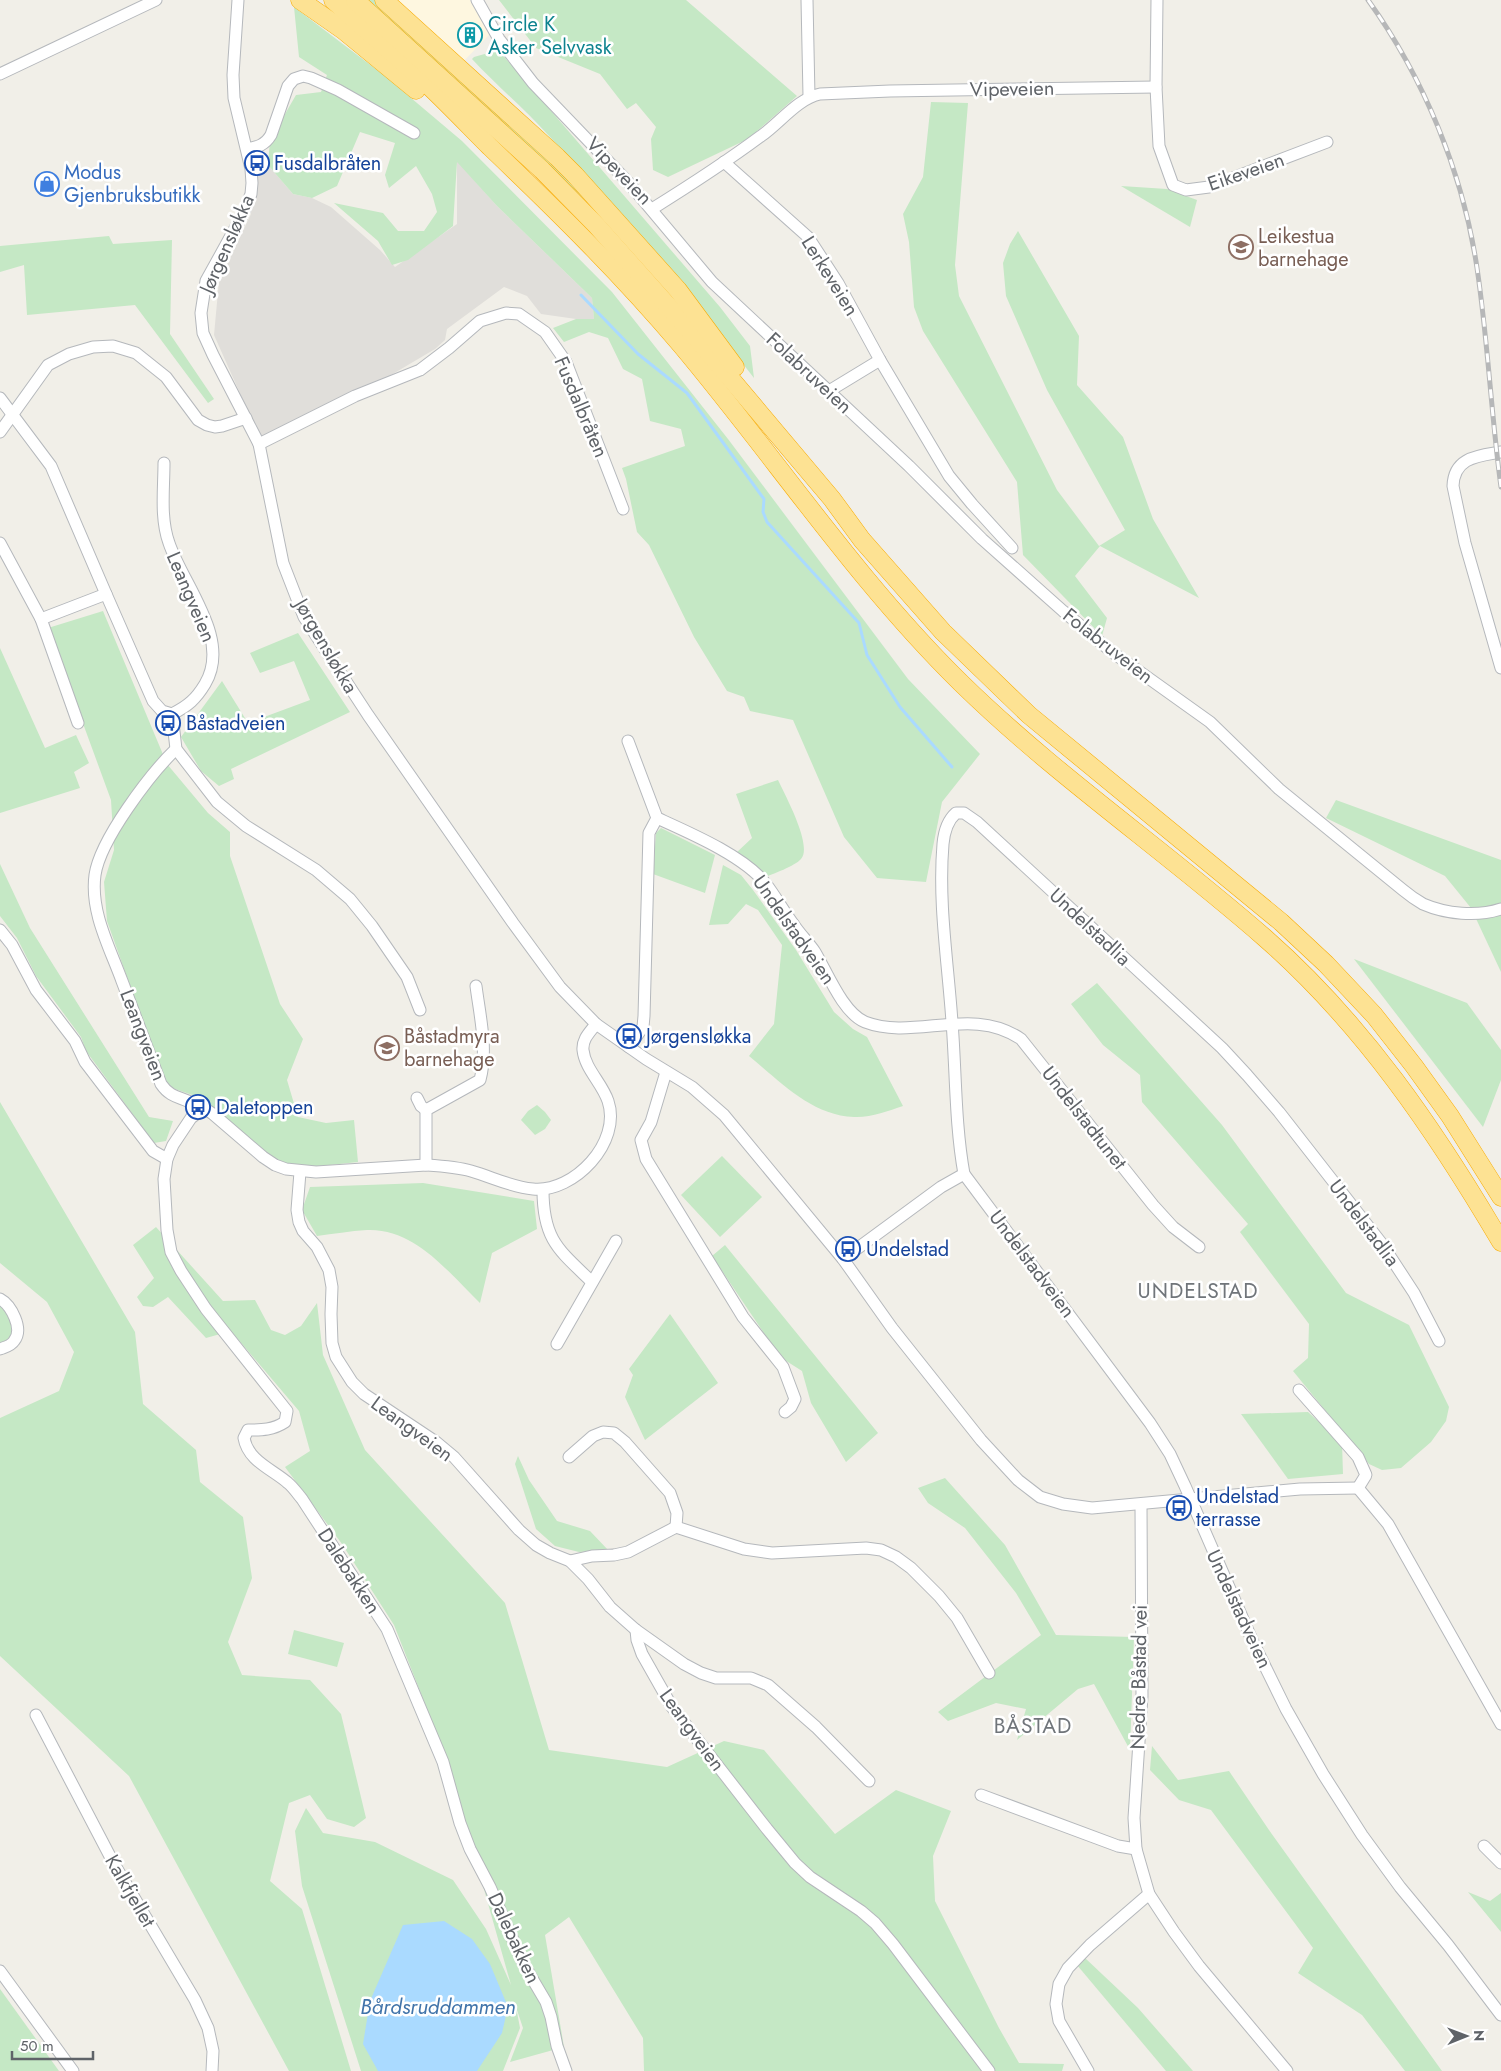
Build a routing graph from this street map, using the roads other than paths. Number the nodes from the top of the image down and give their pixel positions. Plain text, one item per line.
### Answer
1 (156, 0) edge
2 (238, 0) edge
3 (300, 0) edge
4 (333, 0) edge
5 (355, 0) edge
6 (384, 0) edge
7 (478, 0) edge
8 (1157, 0) edge
9 (807, 3) edge
10 (0, 74) edge
11 (1156, 87) junction
12 (809, 96) junction
13 (414, 133) dead end
14 (485, 142) junction
15 (1327, 142) dead end
16 (247, 149) junction
17 (724, 162) junction
18 (652, 209) junction
19 (880, 360) junction
20 (829, 391) junction
21 (0, 398) edge
22 (12, 414) junction
23 (246, 418) junction
24 (0, 432) edge
25 (259, 444) junction
26 (1501, 452) edge
27 (164, 463) dead end
28 (832, 499) junction
29 (623, 509) dead end
30 (0, 543) edge
31 (1012, 548) dead end
32 (106, 594) junction
33 (40, 620) junction
34 (1501, 668) edge
35 (172, 714) junction
36 (78, 724) dead end
37 (628, 741) dead end
38 (176, 749) junction
39 (657, 818) junction
40 (1501, 909) edge
41 (0, 930) edge
42 (476, 986) dead end
43 (420, 1010) dead end
44 (596, 1024) junction
45 (952, 1024) junction
46 (629, 1047) junction
47 (666, 1072) junction
48 (417, 1098) dead end
49 (426, 1110) junction
50 (200, 1112) junction
51 (167, 1159) junction
52 (426, 1165) junction
53 (300, 1172) junction
54 (964, 1174) junction
55 (543, 1190) junction
56 (1501, 1197) edge
57 (616, 1241) dead end
58 (1501, 1242) edge
59 (1198, 1247) dead end
60 (843, 1259) junction
61 (592, 1282) junction
62 (0, 1299) edge
63 (1439, 1340) dead end
64 (557, 1344) dead end
65 (0, 1348) edge
66 (1298, 1390) dead end
67 (784, 1412) dead end
68 (569, 1457) dead end
69 (1358, 1488) junction
70 (1191, 1500) junction
71 (1140, 1505) junction
72 (676, 1527) junction
73 (570, 1561) junction
74 (636, 1630) junction
75 (989, 1673) dead end
76 (36, 1714) dead end
77 (1501, 1724) edge
78 (869, 1781) dead end
79 (981, 1795) dead end
80 (1484, 1846) dead end
81 (1136, 1849) junction
82 (1501, 1864) edge
83 (1149, 1894) junction
84 (0, 1971) edge
85 (1501, 2015) edge
86 (73, 2071) edge
87 (212, 2071) edge
88 (566, 2071) edge
89 (989, 2071) edge
90 (1088, 2071) edge
91 (1287, 2071) edge

1 - 10 street
2 - 16 street, Jørgensløkka
3 - 14 highway
4 - 14 highway
5 - 28 highway
6 - 28 highway
7 - 18 street, Vipeveien
8 - 11 street, Eikeveien
9 - 12 street
11 - 12 street, Vipeveien
11 - 15 street, Eikeveien
12 - 17 street, Vipeveien
13 - 16 street
14 - 58 highway
16 - 23 street, Jørgensløkka
17 - 18 street, Vipeveien
17 - 19 street, Lerkeveien
18 - 20 street, Folabruveien
19 - 20 street
19 - 31 street, Lerkeveien
20 - 40 street, Folabruveien
21 - 22 street
22 - 23 street
22 - 24 street
22 - 32 street
23 - 25 street, Jørgensløkka
25 - 29 street, Fusdalbråten
25 - 44 street, Jørgensløkka
26 - 34 street
27 - 35 street, Leangveien
28 - 56 highway
30 - 33 street
32 - 33 street
32 - 35 street
33 - 36 street
35 - 38 street
37 - 39 street
38 - 43 street
38 - 50 street, Leangveien
39 - 45 street, Undelstadveien
39 - 46 street
41 - 51 street
42 - 49 street
44 - 46 street, Jørgensløkka
44 - 55 street
45 - 54 street, Undelstadlia
45 - 59 street, Undelstadtunet
45 - 63 street, Undelstadlia
46 - 47 street, Jørgensløkka
47 - 60 street, Jørgensløkka
47 - 67 street
48 - 49 street
49 - 52 street
50 - 51 street
50 - 53 street, Leangveien
51 - 88 street, Dalebakken
52 - 53 street
52 - 55 street
53 - 73 street, Leangveien
54 - 60 street
54 - 70 street, Undelstadveien
55 - 61 street
57 - 61 street
60 - 71 street
61 - 64 street
62 - 65 street
66 - 69 street
68 - 72 street
69 - 70 street
69 - 77 street
70 - 71 street
70 - 85 street, Undelstadveien
71 - 81 street, Nedre Båstad vei
72 - 73 street
72 - 75 street
73 - 74 street, Leangveien
74 - 78 street
74 - 89 street, Leangveien
76 - 87 street, Kalkfjellet
79 - 81 street
80 - 82 street
81 - 83 street, Nedre Båstad vei
83 - 90 street
83 - 91 street, Nedre Båstad vei
84 - 86 street

